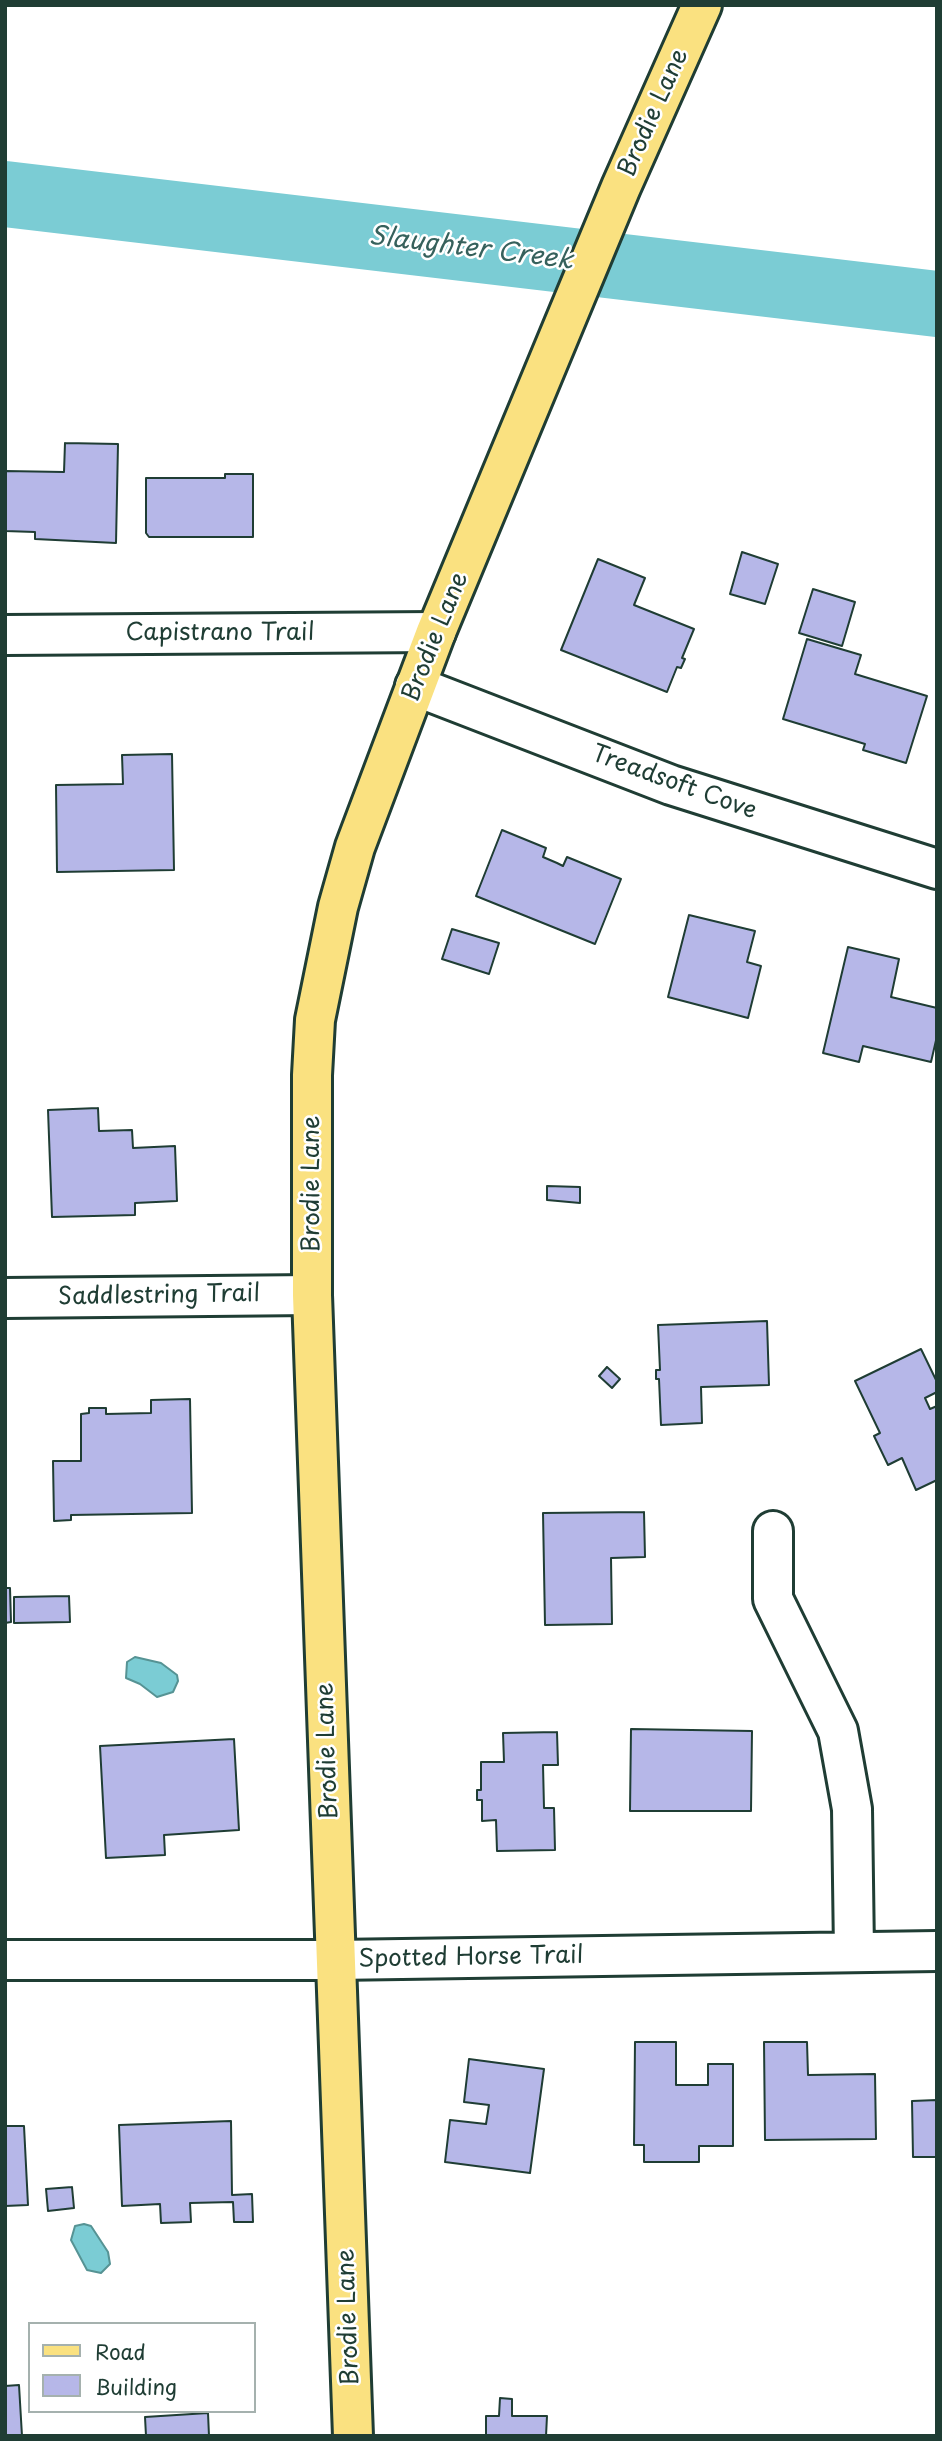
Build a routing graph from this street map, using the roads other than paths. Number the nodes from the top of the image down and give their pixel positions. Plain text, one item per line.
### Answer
1 (702, 5) edge
2 (436, 632) junction
3 (5, 635) edge
4 (415, 686) junction
5 (937, 869) edge
6 (312, 1295) junction
7 (5, 1298) edge
8 (773, 1531) dead end
9 (937, 1951) edge
10 (854, 1952) junction
11 (5, 1960) edge
12 (335, 1960) junction
13 (353, 2436) edge

1 - 2 main road, Brodie Lane
2 - 3 street, Capistrano Trail
2 - 4 main road, Brodie Lane
4 - 5 street, Treadsoft Cove
4 - 6 main road, Brodie Lane
6 - 7 street, Saddlestring Trail
6 - 12 main road, Brodie Lane
8 - 10 street
9 - 10 street, Spotted Horse Trail
10 - 12 street, Spotted Horse Trail
11 - 12 street, Spotted Horse Trail
12 - 13 main road, Brodie Lane

